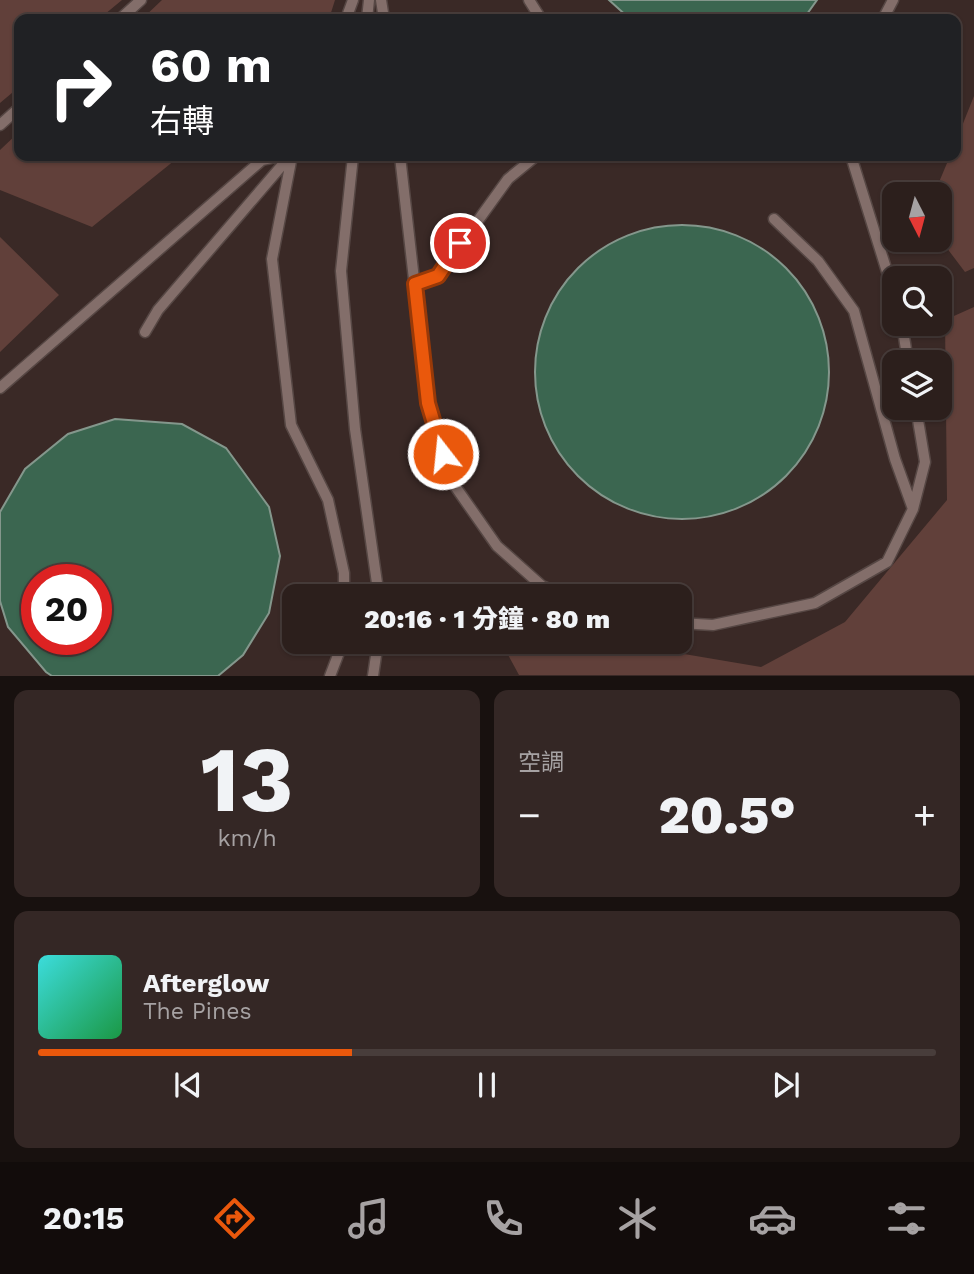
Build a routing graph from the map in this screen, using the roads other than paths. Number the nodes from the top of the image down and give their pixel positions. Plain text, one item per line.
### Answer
1 (142, 0) edge
2 (126, 14) edge
3 (14, 112) edge
4 (0, 125) edge
5 (260, 161) edge
6 (287, 161) edge
7 (290, 161) edge
8 (352, 161) edge
9 (401, 161) edge
10 (530, 161) edge
11 (853, 161) edge
12 (774, 219) dead end
13 (885, 266) edge
14 (415, 284) junction
15 (145, 331) dead end
16 (0, 388) edge
17 (918, 420) edge
18 (913, 509) junction
19 (344, 584) edge
20 (377, 584) edge
21 (540, 584) edge
22 (692, 624) edge
23 (339, 654) edge
24 (376, 654) edge
25 (330, 676) edge
26 (373, 676) edge

1 - 2 lane
3 - 4 lane
5 - 16 lane
6 - 15 lane
7 - 19 lane
8 - 20 lane
9 - 14 lane
10 - 14 lane
11 - 13 lane
12 - 18 lane
14 - 21 lane
17 - 18 lane
18 - 22 lane
23 - 25 lane
24 - 26 lane

